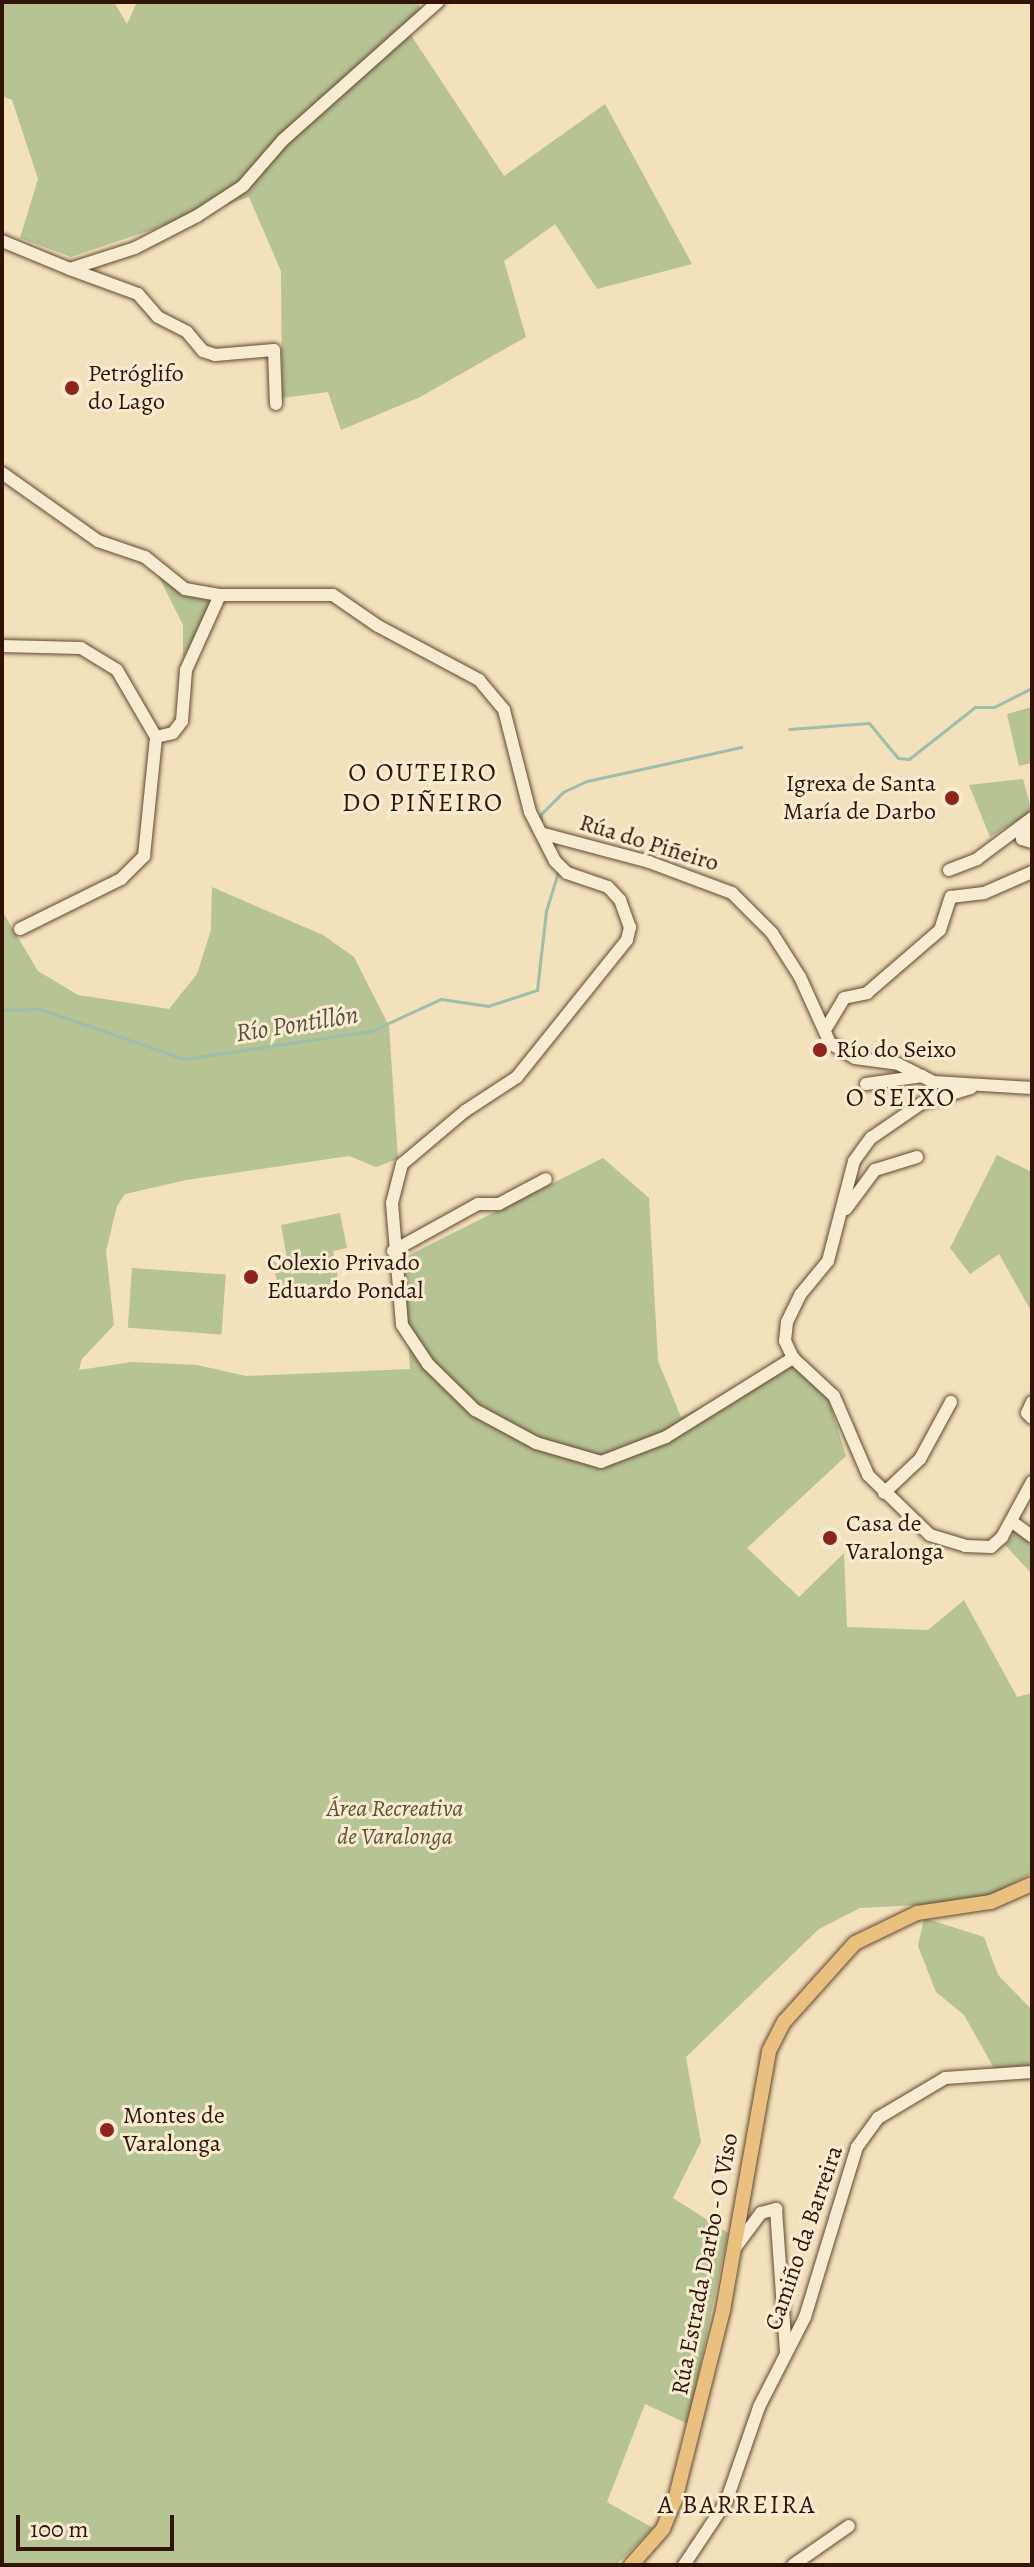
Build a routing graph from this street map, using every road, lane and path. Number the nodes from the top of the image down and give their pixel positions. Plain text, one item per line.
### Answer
1 (438, 2) edge
2 (2, 241) edge
3 (70, 269) junction
4 (276, 404) dead end
5 (2, 473) edge
6 (220, 595) junction
7 (2, 646) edge
8 (156, 737) junction
9 (1032, 819) edge
10 (544, 834) junction
11 (1032, 842) edge
12 (949, 870) dead end
13 (1032, 872) edge
14 (20, 929) dead end
15 (825, 1030) junction
16 (922, 1076) junction
17 (866, 1084) dead end
18 (982, 1085) junction
19 (1032, 1088) edge
20 (917, 1157) dead end
21 (546, 1179) dead end
22 (839, 1223) junction
23 (393, 1251) junction
24 (793, 1358) junction
25 (951, 1402) dead end
26 (1032, 1402) edge
27 (1032, 1418) edge
28 (1032, 1482) edge
29 (884, 1493) junction
30 (1011, 1521) junction
31 (1032, 1536) edge
32 (1032, 1884) edge
33 (1032, 2072) edge
34 (733, 2251) junction
35 (786, 2353) junction
36 (849, 2526) dead end
37 (631, 2565) edge
38 (684, 2565) edge
39 (793, 2565) edge

1 - 3 street
2 - 3 street
3 - 4 street
5 - 6 street
6 - 8 street
6 - 10 street
7 - 8 street
8 - 14 street
9 - 11 street
9 - 12 street
10 - 15 street, Rúa do Piñeiro
10 - 23 street
13 - 15 street
15 - 16 street, Rúa do Piñeiro
16 - 17 street
16 - 18 street, Rúa do Piñeiro
18 - 19 street, Rúa do Piñeiro
18 - 22 street
20 - 22 street
21 - 23 street
22 - 24 street
23 - 24 street
24 - 29 street
25 - 29 street
26 - 27 street
28 - 30 street
29 - 30 street
30 - 31 street
32 - 34 main road, Rúa Estrada Darbo - O Viso
33 - 35 street, Camiño da Barreira
34 - 35 street
34 - 37 main road, Rúa Estrada Darbo - O Viso
35 - 38 street, Camiño da Barreira
36 - 39 street

